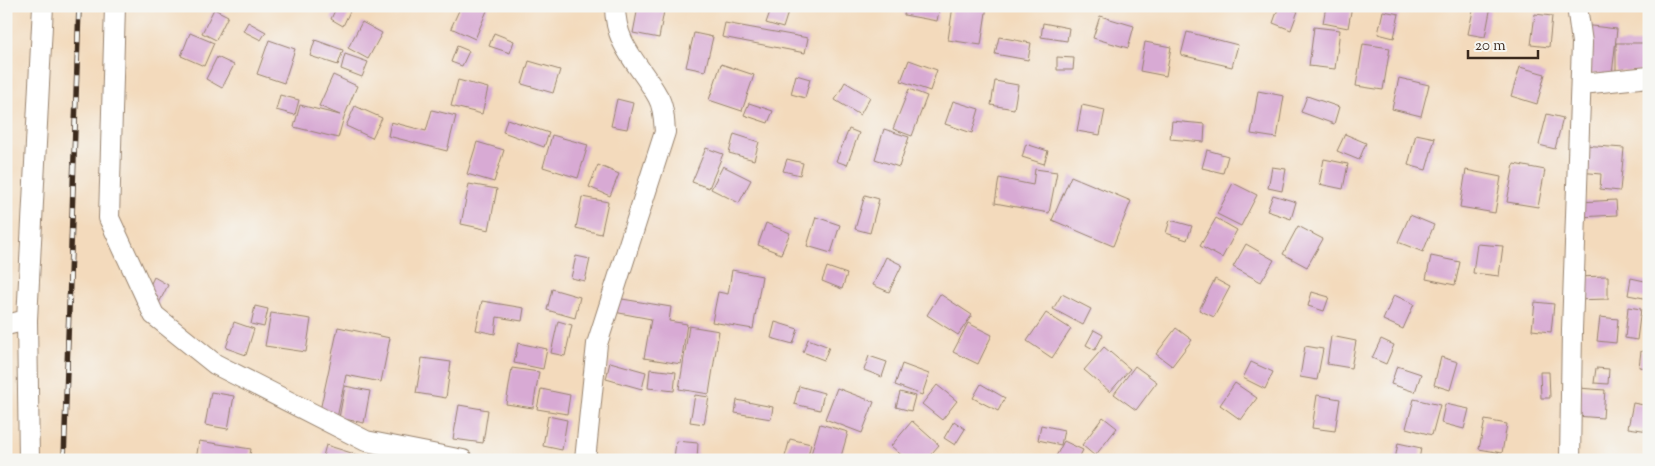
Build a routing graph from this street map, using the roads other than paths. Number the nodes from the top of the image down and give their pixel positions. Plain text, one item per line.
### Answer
1 (43, 6) edge
2 (115, 6) edge
3 (615, 6) edge
4 (1577, 6) edge
5 (1649, 77) edge
6 (1582, 84) junction
7 (28, 320) junction
8 (6, 325) edge
9 (29, 460) edge
10 (463, 460) edge
11 (585, 460) edge
12 (1570, 460) edge

1 - 7 street
2 - 10 street
3 - 11 street
4 - 6 street
5 - 6 street
6 - 12 street
7 - 8 street
7 - 9 street

